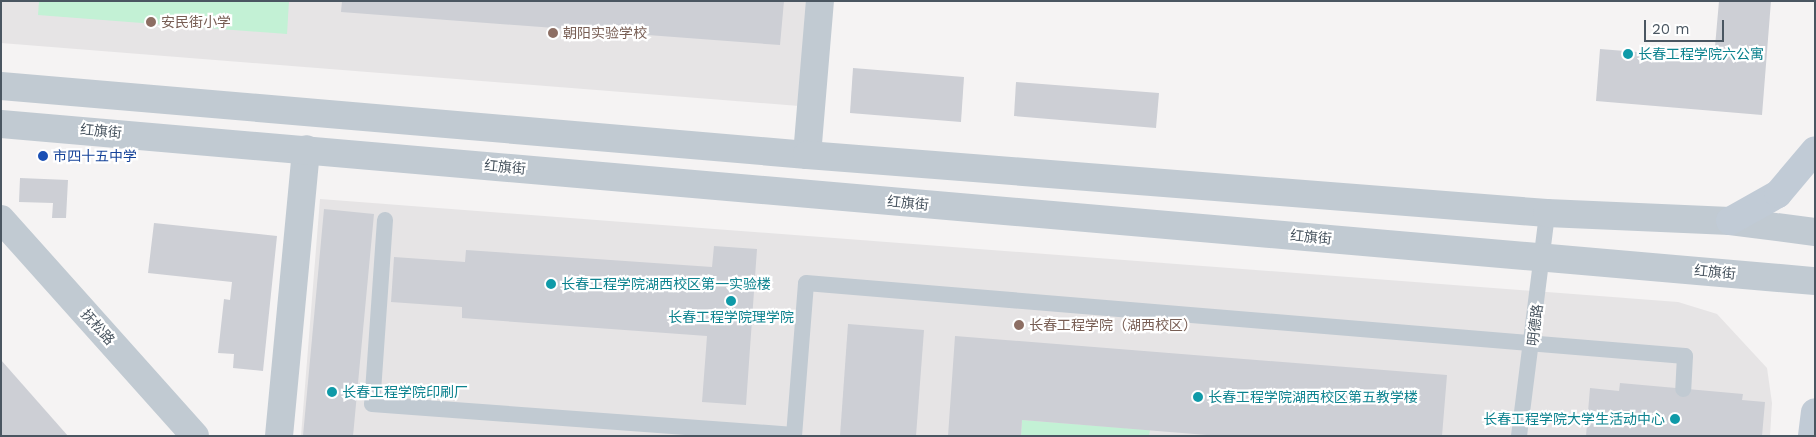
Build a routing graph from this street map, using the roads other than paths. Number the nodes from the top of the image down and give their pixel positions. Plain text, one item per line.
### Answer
1 (820, 1) edge
2 (1, 86) edge
3 (1, 124) edge
4 (306, 149) junction
5 (1815, 150) edge
6 (808, 155) junction
7 (1547, 213) junction
8 (1, 219) edge
9 (385, 220) dead end
10 (1730, 221) junction
11 (1815, 232) edge
12 (1543, 256) junction
13 (1815, 281) edge
14 (1534, 342) junction
15 (1683, 389) dead end
16 (1815, 412) edge
17 (794, 435) edge
18 (195, 436) edge
19 (279, 436) edge
20 (1519, 436) edge
21 (1812, 436) edge

1 - 6 street
2 - 6 street
3 - 4 street, 红旗街
4 - 12 street, 红旗街
4 - 19 street
5 - 10 main road
6 - 7 street
7 - 10 street
7 - 12 lane, 明德路
8 - 18 street, 抚松路
9 - 17 lane
10 - 11 street
12 - 13 street, 红旗街
12 - 14 lane, 明德路
14 - 15 lane
14 - 17 lane
14 - 20 lane, 明德路
16 - 21 main road

